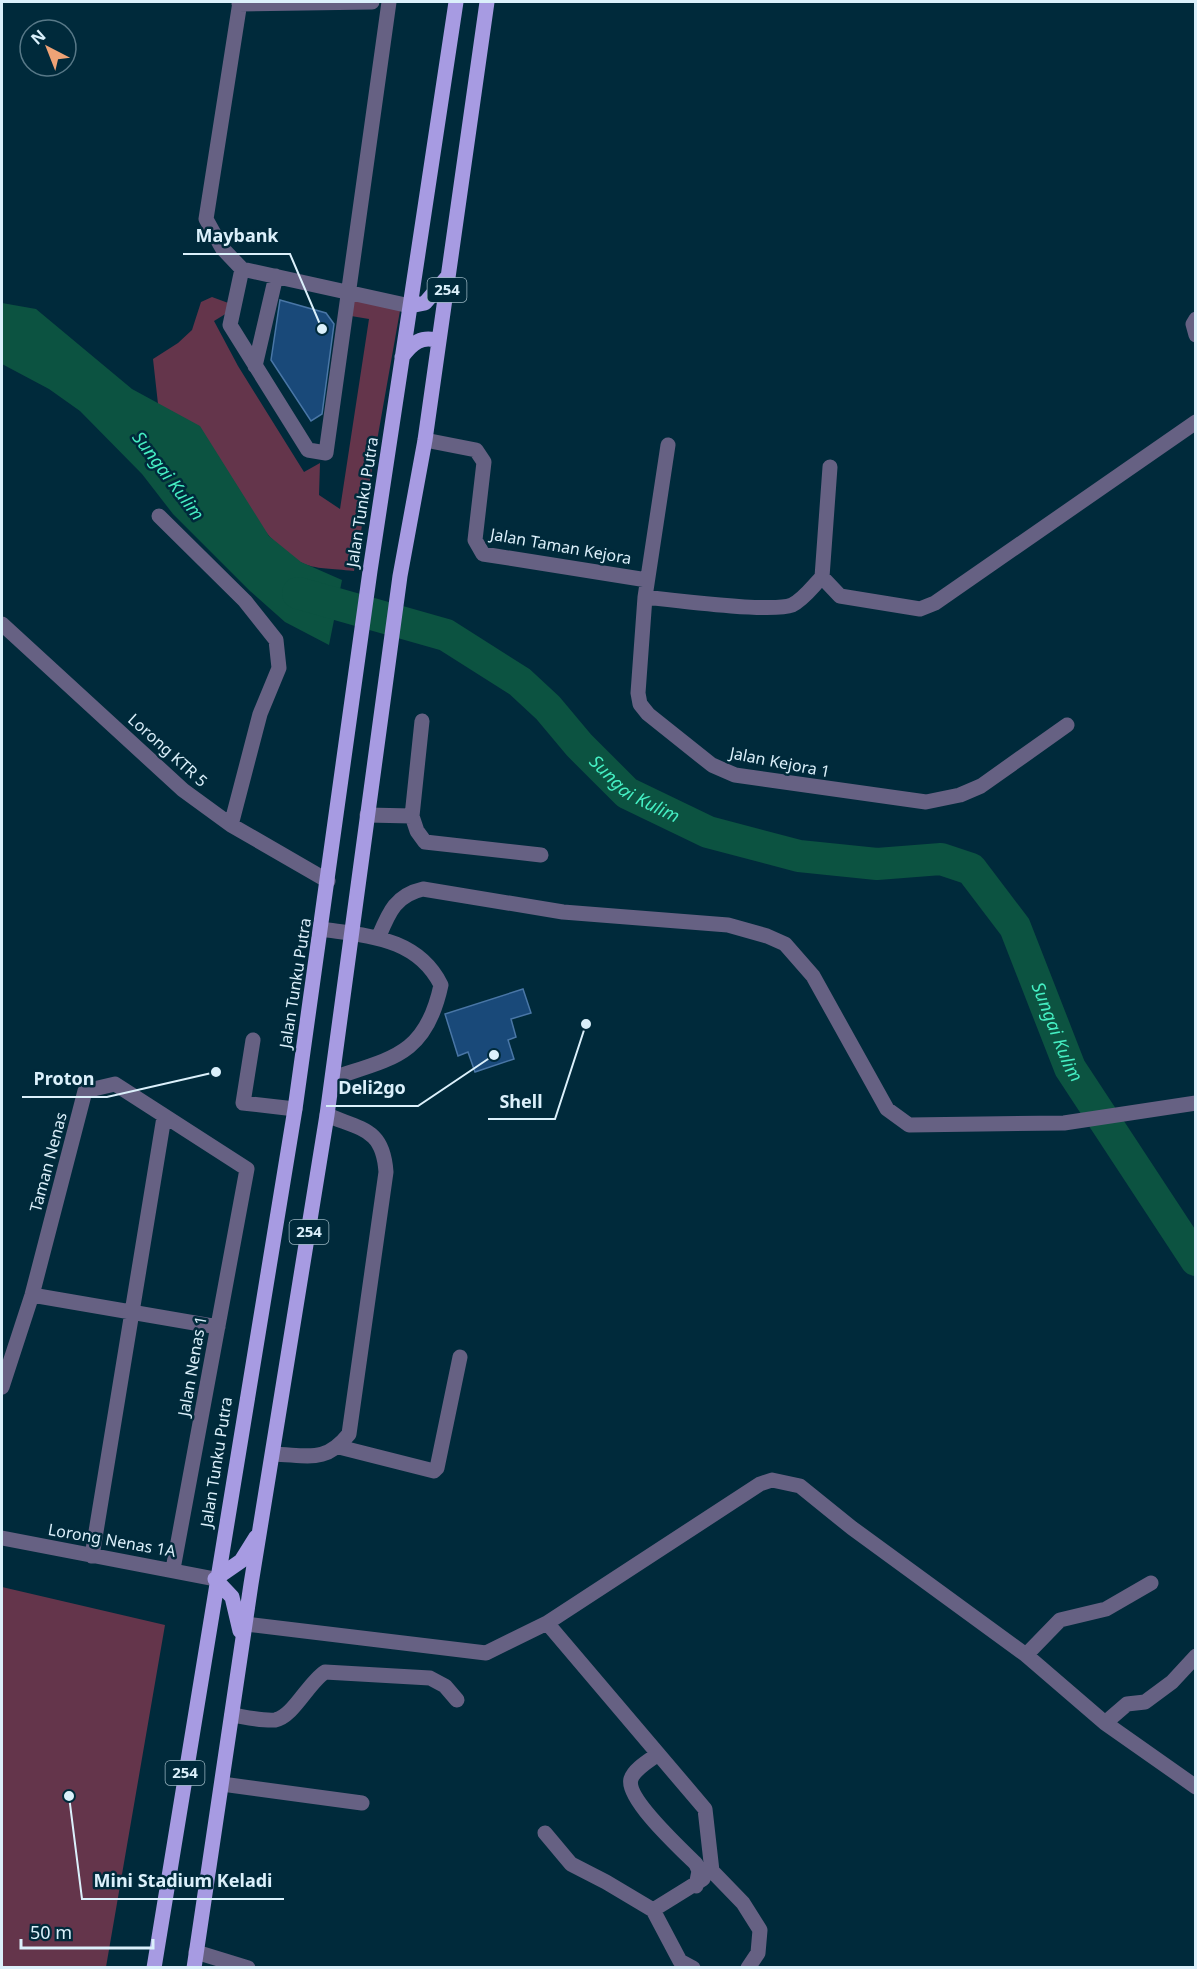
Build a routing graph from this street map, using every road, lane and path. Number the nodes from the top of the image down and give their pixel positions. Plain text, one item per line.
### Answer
1 (372, 2) edge
2 (389, 2) edge
3 (456, 2) edge
4 (487, 2) edge
5 (239, 3) edge
6 (242, 269) junction
7 (450, 274) junction
8 (276, 276) junction
9 (350, 292) junction
10 (410, 306) junction
11 (1196, 319) edge
12 (1196, 335) edge
13 (439, 341) junction
14 (402, 357) junction
15 (255, 366) junction
16 (1196, 422) edge
17 (425, 440) junction
18 (668, 445) dead end
19 (830, 467) dead end
20 (159, 516) dead end
21 (822, 577) junction
22 (647, 580) junction
23 (645, 597) junction
24 (2, 624) edge
25 (422, 721) dead end
26 (1067, 725) dead end
27 (367, 815) junction
28 (412, 816) junction
29 (231, 825) junction
30 (541, 855) dead end
31 (328, 881) junction
32 (321, 929) junction
33 (351, 933) junction
34 (379, 936) junction
35 (253, 1040) dead end
36 (333, 1078) junction
37 (1196, 1103) edge
38 (294, 1109) junction
39 (327, 1115) junction
40 (164, 1117) junction
41 (247, 1169) joint
42 (32, 1295) junction
43 (131, 1312) junction
44 (218, 1327) junction
45 (460, 1356) dead end
46 (2, 1387) edge
47 (339, 1447) junction
48 (273, 1454) junction
49 (260, 1530) junction
50 (2, 1538) edge
51 (92, 1556) junction
52 (173, 1569) junction
53 (215, 1579) junction
54 (1151, 1583) dead end
55 (547, 1623) junction
56 (246, 1624) junction
57 (243, 1645) junction
58 (1026, 1655) junction
59 (1196, 1656) edge
60 (457, 1700) dead end
61 (232, 1715) junction
62 (1105, 1723) junction
63 (658, 1754) junction
64 (222, 1784) junction
65 (1196, 1787) edge
66 (362, 1803) dead end
67 (545, 1833) dead end
68 (712, 1871) junction
69 (696, 1886) junction
70 (653, 1910) junction
71 (195, 1960) edge
72 (154, 1968) edge
73 (248, 1968) edge
74 (693, 1968) edge
75 (748, 1968) edge

1 - 5 street
2 - 9 street
3 - 10 main road, Jalan Tunku Putra / 254
4 - 7 main road, 254
5 - 6 street
6 - 8 street
6 - 15 street
7 - 10 main road
7 - 13 main road, 254
8 - 9 street
8 - 15 street
9 - 10 street
9 - 15 street
10 - 14 main road, Jalan Tunku Putra / 254
11 - 12 street
13 - 14 main road
13 - 17 main road, 254
14 - 31 main road, Jalan Tunku Putra / 254
16 - 21 street
17 - 22 street, Jalan Taman Kejora
17 - 27 main road, 254
18 - 22 street, Jalan Kejora 1
19 - 21 street
20 - 29 street
21 - 23 street
22 - 23 street, Jalan Kejora 1
23 - 26 street, Jalan Kejora 1
24 - 29 street, Lorong KTR 5
25 - 28 street
27 - 28 street
27 - 33 main road, 254
28 - 30 street
29 - 31 street, Lorong KTR 5
31 - 32 main road, Jalan Tunku Putra / 254
32 - 33 street
32 - 38 main road, Jalan Tunku Putra / 254
33 - 34 street
33 - 36 main road, 254
34 - 36 street
34 - 37 street
35 - 38 street
36 - 39 main road, 254
38 - 53 main road, Jalan Tunku Putra / 254
39 - 47 street
39 - 48 main road, 254
40 - 41 street, Taman Nenas
40 - 42 street, Taman Nenas
40 - 43 street
41 - 44 street, Jalan Nenas 1
42 - 43 street
42 - 46 street, Taman Nenas
43 - 44 street
43 - 51 street
44 - 52 street, Jalan Nenas 1
45 - 47 street
47 - 48 street
48 - 49 main road, 254
49 - 53 main road
49 - 56 main road, 254
50 - 51 street, Lorong Nenas 1A
51 - 52 street, Lorong Nenas 1A
52 - 53 street, Lorong Nenas 1A
53 - 57 main road
53 - 72 main road, Jalan Tunku Putra / 254
54 - 58 street
55 - 56 street
55 - 58 street
55 - 63 street
56 - 57 main road, 254
57 - 61 main road, 254
58 - 62 street
59 - 62 street
60 - 61 street
61 - 64 main road, 254
62 - 65 street
63 - 68 street
63 - 69 street
64 - 66 street
64 - 71 main road, 254
67 - 70 street
68 - 69 street
68 - 75 street
69 - 70 street
70 - 74 street
71 - 73 street

